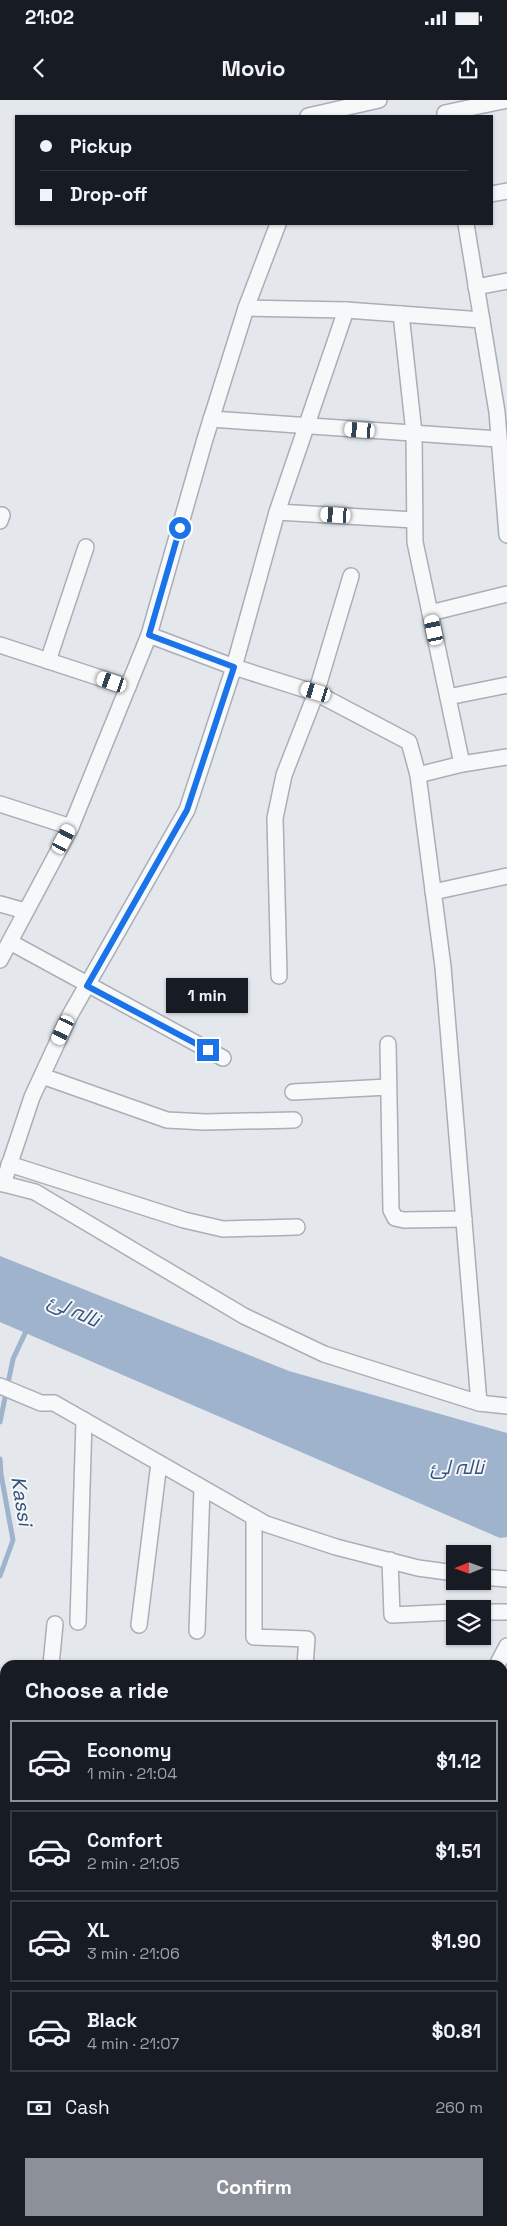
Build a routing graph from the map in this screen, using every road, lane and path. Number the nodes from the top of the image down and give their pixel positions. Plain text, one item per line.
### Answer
1 (379, 100) edge
2 (507, 100) edge
3 (445, 110) edge
4 (312, 115) edge
5 (507, 190) edge
6 (493, 194) edge
7 (278, 225) edge
8 (466, 225) edge
9 (507, 280) edge
10 (476, 288) junction
11 (246, 308) junction
12 (346, 310) junction
13 (401, 314) junction
14 (482, 320) junction
15 (211, 420) junction
16 (306, 426) junction
17 (414, 434) junction
18 (498, 439) junction
19 (277, 512) junction
20 (414, 520) junction
21 (507, 535) edge
22 (86, 547) dead end
23 (351, 576) dead end
24 (507, 594) edge
25 (430, 613) junction
26 (149, 635) junction
27 (0, 645) edge
28 (48, 661) junction
29 (234, 667) junction
30 (507, 685) edge
31 (128, 687) junction
32 (316, 692) junction
33 (448, 697) junction
34 (507, 757) edge
35 (462, 764) junction
36 (418, 775) junction
37 (0, 804) edge
38 (70, 827) junction
39 (507, 876) edge
40 (433, 892) junction
41 (0, 904) edge
42 (25, 910) junction
43 (10, 942) junction
44 (0, 960) edge
45 (279, 976) dead end
46 (87, 986) junction
47 (388, 1044) dead end
48 (223, 1058) dead end
49 (42, 1076) junction
50 (388, 1087) junction
51 (293, 1092) dead end
52 (294, 1120) dead end
53 (10, 1164) junction
54 (1, 1184) edge
55 (464, 1219) junction
56 (297, 1227) dead end
57 (0, 1386) edge
58 (479, 1403) junction
59 (507, 1406) edge
60 (84, 1420) junction
61 (159, 1463) junction
62 (202, 1488) junction
63 (254, 1517) junction
64 (390, 1560) junction
65 (446, 1571) edge
66 (491, 1578) edge
67 (507, 1579) edge
68 (491, 1612) edge
69 (507, 1612) edge
70 (446, 1613) edge
71 (78, 1622) dead end
72 (56, 1624) dead end
73 (139, 1625) dead end
74 (197, 1631) dead end
75 (507, 1646) edge
76 (52, 1660) edge
77 (305, 1660) edge
78 (500, 1660) edge

1 - 4 street
2 - 3 street
5 - 6 street
7 - 11 street
8 - 10 street
9 - 10 street
10 - 14 street
11 - 12 street
11 - 15 street
12 - 13 street
12 - 16 street
13 - 14 street
13 - 17 street
14 - 18 street
15 - 16 street
15 - 26 street
16 - 17 street
16 - 19 street
17 - 18 street
17 - 20 street
18 - 21 street
19 - 20 street
19 - 29 street
20 - 25 street
22 - 28 street
23 - 32 street
24 - 25 street
25 - 33 street
26 - 29 street
26 - 31 street
27 - 28 street
28 - 31 street
29 - 32 street
29 - 46 street
30 - 33 street
31 - 38 street
32 - 36 street
32 - 45 street
33 - 35 street
34 - 35 street
35 - 36 street
36 - 40 street
37 - 38 street
38 - 42 street
39 - 40 street
40 - 55 street
41 - 42 street
42 - 43 street
43 - 44 street
43 - 46 street
46 - 48 street
46 - 49 street
47 - 50 street
49 - 52 street
49 - 53 street
50 - 51 street
50 - 55 street
53 - 54 street
53 - 56 street
54 - 58 street
55 - 58 street
57 - 60 street
58 - 59 street
60 - 61 street
60 - 71 street
61 - 62 street
61 - 73 street
62 - 63 street
62 - 74 street
63 - 64 street
63 - 77 street
64 - 65 street
64 - 70 street
66 - 67 street
68 - 69 street
72 - 76 street
75 - 78 street

